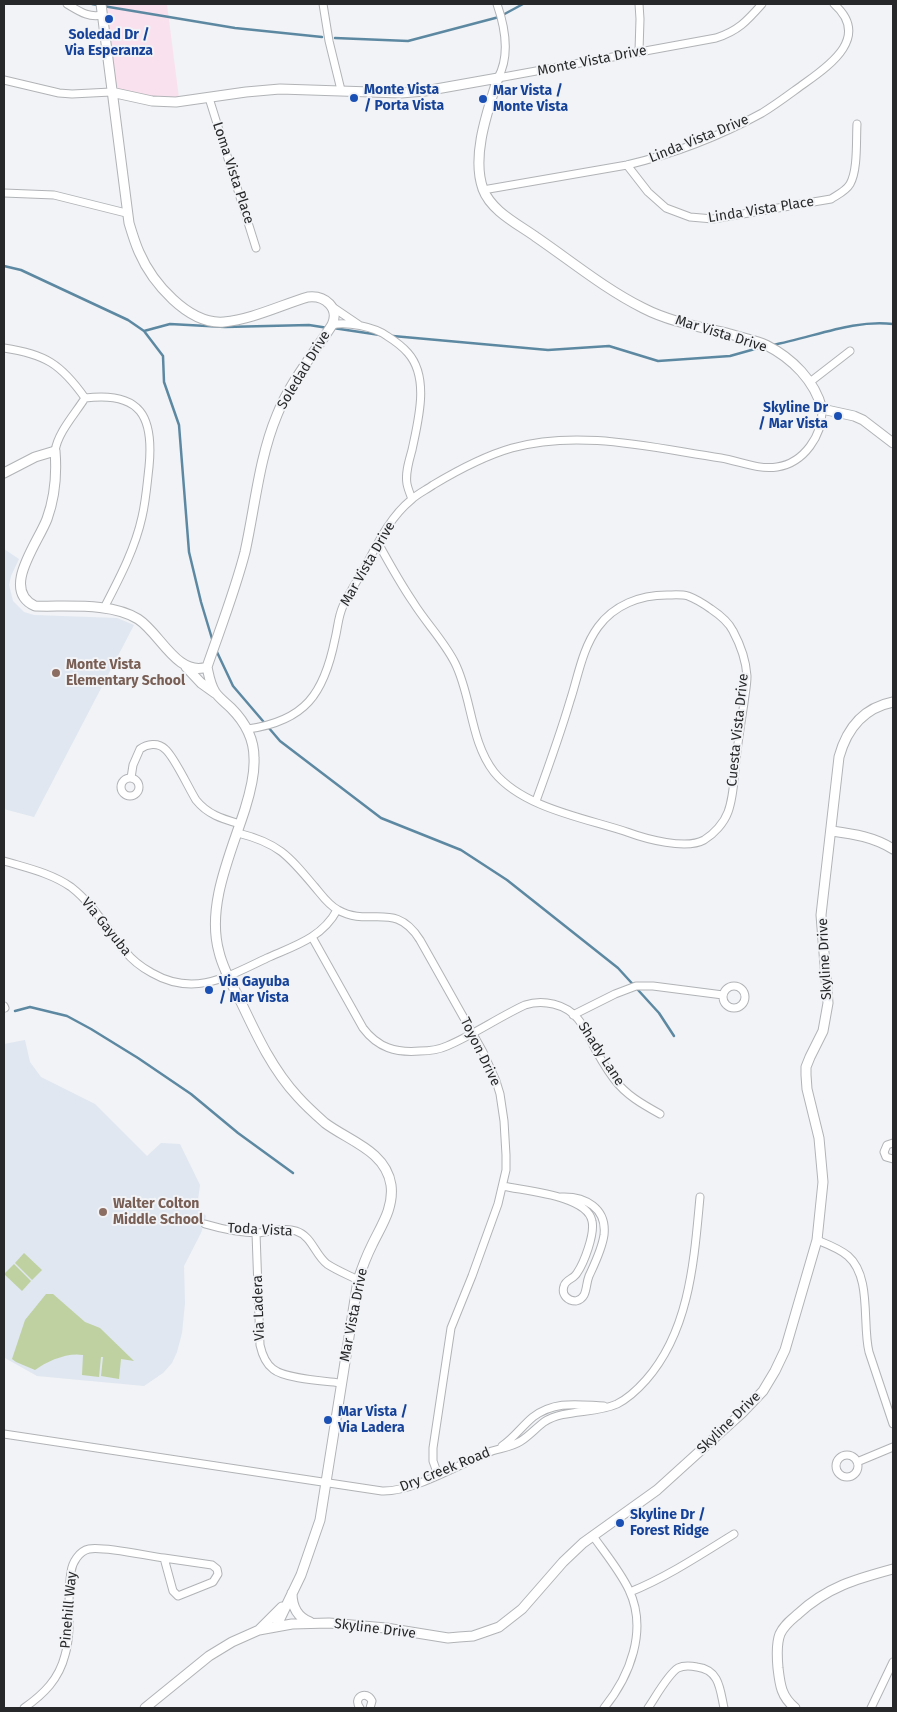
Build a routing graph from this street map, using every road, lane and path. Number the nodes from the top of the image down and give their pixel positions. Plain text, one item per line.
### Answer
1 (67, 4) edge
2 (101, 4) edge
3 (323, 4) edge
4 (497, 4) edge
5 (639, 4) edge
6 (762, 4) edge
7 (834, 4) edge
8 (102, 15) junction
9 (639, 51) junction
10 (498, 78) junction
11 (4, 80) edge
12 (341, 90) junction
13 (111, 92) junction
14 (209, 98) junction
15 (857, 124) dead end
16 (627, 165) junction
17 (483, 190) junction
18 (4, 193) edge
19 (126, 213) junction
20 (256, 248) dead end
21 (331, 306) junction
22 (332, 325) junction
23 (361, 326) junction
24 (4, 348) edge
25 (850, 351) dead end
26 (810, 382) junction
27 (85, 398) junction
28 (822, 409) junction
29 (893, 443) edge
30 (55, 451) junction
31 (4, 473) edge
32 (412, 499) junction
33 (378, 543) junction
34 (104, 608) junction
35 (184, 665) junction
36 (207, 667) junction
37 (216, 694) junction
38 (893, 702) edge
39 (248, 729) junction
40 (131, 778) dead end
41 (536, 802) junction
42 (239, 828) junction
43 (832, 831) junction
44 (893, 849) edge
45 (4, 861) edge
46 (337, 910) junction
47 (312, 937) junction
48 (228, 976) junction
49 (723, 995) dead end
50 (573, 1015) junction
51 (472, 1032) junction
52 (660, 1114) dead end
53 (893, 1143) edge
54 (893, 1159) edge
55 (503, 1186) junction
56 (700, 1197) dead end
57 (561, 1198) junction
58 (205, 1224) dead end
59 (256, 1233) junction
60 (817, 1240) junction
61 (358, 1280) junction
62 (342, 1384) junction
63 (893, 1424) edge
64 (4, 1434) edge
65 (893, 1447) edge
66 (857, 1462) dead end
67 (438, 1474) junction
68 (327, 1482) junction
69 (734, 1534) dead end
70 (593, 1536) junction
71 (164, 1558) junction
72 (893, 1569) edge
73 (630, 1592) junction
74 (292, 1593) junction
75 (313, 1623) junction
76 (276, 1626) junction
77 (259, 1630) junction
78 (893, 1662) edge
79 (24, 1708) edge
80 (145, 1708) edge
81 (360, 1708) edge
82 (372, 1708) edge
83 (604, 1708) edge
84 (648, 1708) edge
85 (724, 1708) edge
86 (795, 1708) edge
87 (871, 1708) edge

1 - 8 street
2 - 8 street
3 - 12 street
4 - 10 street
5 - 9 street
6 - 9 street, Monte Vista Drive
7 - 16 street, Linda Vista Drive
8 - 13 street
9 - 10 street, Monte Vista Drive
10 - 12 street, Monte Vista Drive
10 - 17 street
11 - 13 street
12 - 14 street, Monte Vista Drive
13 - 14 street, Monte Vista Drive
13 - 19 street
14 - 20 street, Loma Vista Place
15 - 16 street, Linda Vista Place
16 - 17 street, Linda Vista Drive
17 - 26 street, Mar Vista Drive
18 - 19 street
19 - 21 street
21 - 22 street, Soledad Drive
21 - 23 street
22 - 23 street
22 - 36 street, Soledad Drive
23 - 32 street
24 - 27 street
25 - 26 street
26 - 28 street, Mar Vista Drive
27 - 30 street
27 - 34 street
28 - 29 street
28 - 32 street, Mar Vista Drive
30 - 31 street
30 - 34 street
32 - 33 street, Mar Vista Drive
33 - 39 street, Mar Vista Drive
33 - 41 street, Cuesta Vista Drive
34 - 35 street
35 - 36 street
35 - 37 street
36 - 37 street
37 - 39 street
38 - 43 street, Skyline Drive
39 - 42 street, Mar Vista Drive
40 - 42 street
41 - 41 street, Cuesta Vista Drive
42 - 46 street
42 - 48 street, Mar Vista Drive
43 - 44 street
43 - 60 street, Skyline Drive
45 - 48 street, Via Gayuba
46 - 47 street, Via Gayuba
46 - 51 street, Toyon Drive
47 - 48 street, Via Gayuba
47 - 51 street, Shady Lane
48 - 61 street, Mar Vista Drive
49 - 50 street
50 - 51 street, Shady Lane
50 - 52 street, Shady Lane
51 - 55 street, Toyon Drive
53 - 54 street
55 - 57 street
55 - 67 street, Toyon Drive
56 - 67 street, Dry Creek Road
57 - 57 street
58 - 59 street, Toda Vista
59 - 61 street, Toda Vista
59 - 62 street, Via Ladera
60 - 63 street
60 - 70 street, Skyline Drive
61 - 62 street, Mar Vista Drive
62 - 68 street, Mar Vista Drive
64 - 68 street, Dry Creek Road
65 - 66 street
67 - 68 street, Dry Creek Road
68 - 74 street, Mar Vista Drive
69 - 73 street
70 - 73 street
70 - 75 street, Skyline Drive
71 - 71 street, Pinehill Way
71 - 79 street, Pinehill Way
72 - 86 street
73 - 83 street
74 - 75 street
74 - 76 street, Mar Vista Drive
74 - 77 street
75 - 76 street, Skyline Drive
76 - 77 street, Skyline Drive
77 - 80 street, Skyline Drive
78 - 87 street
81 - 82 street
84 - 85 street

